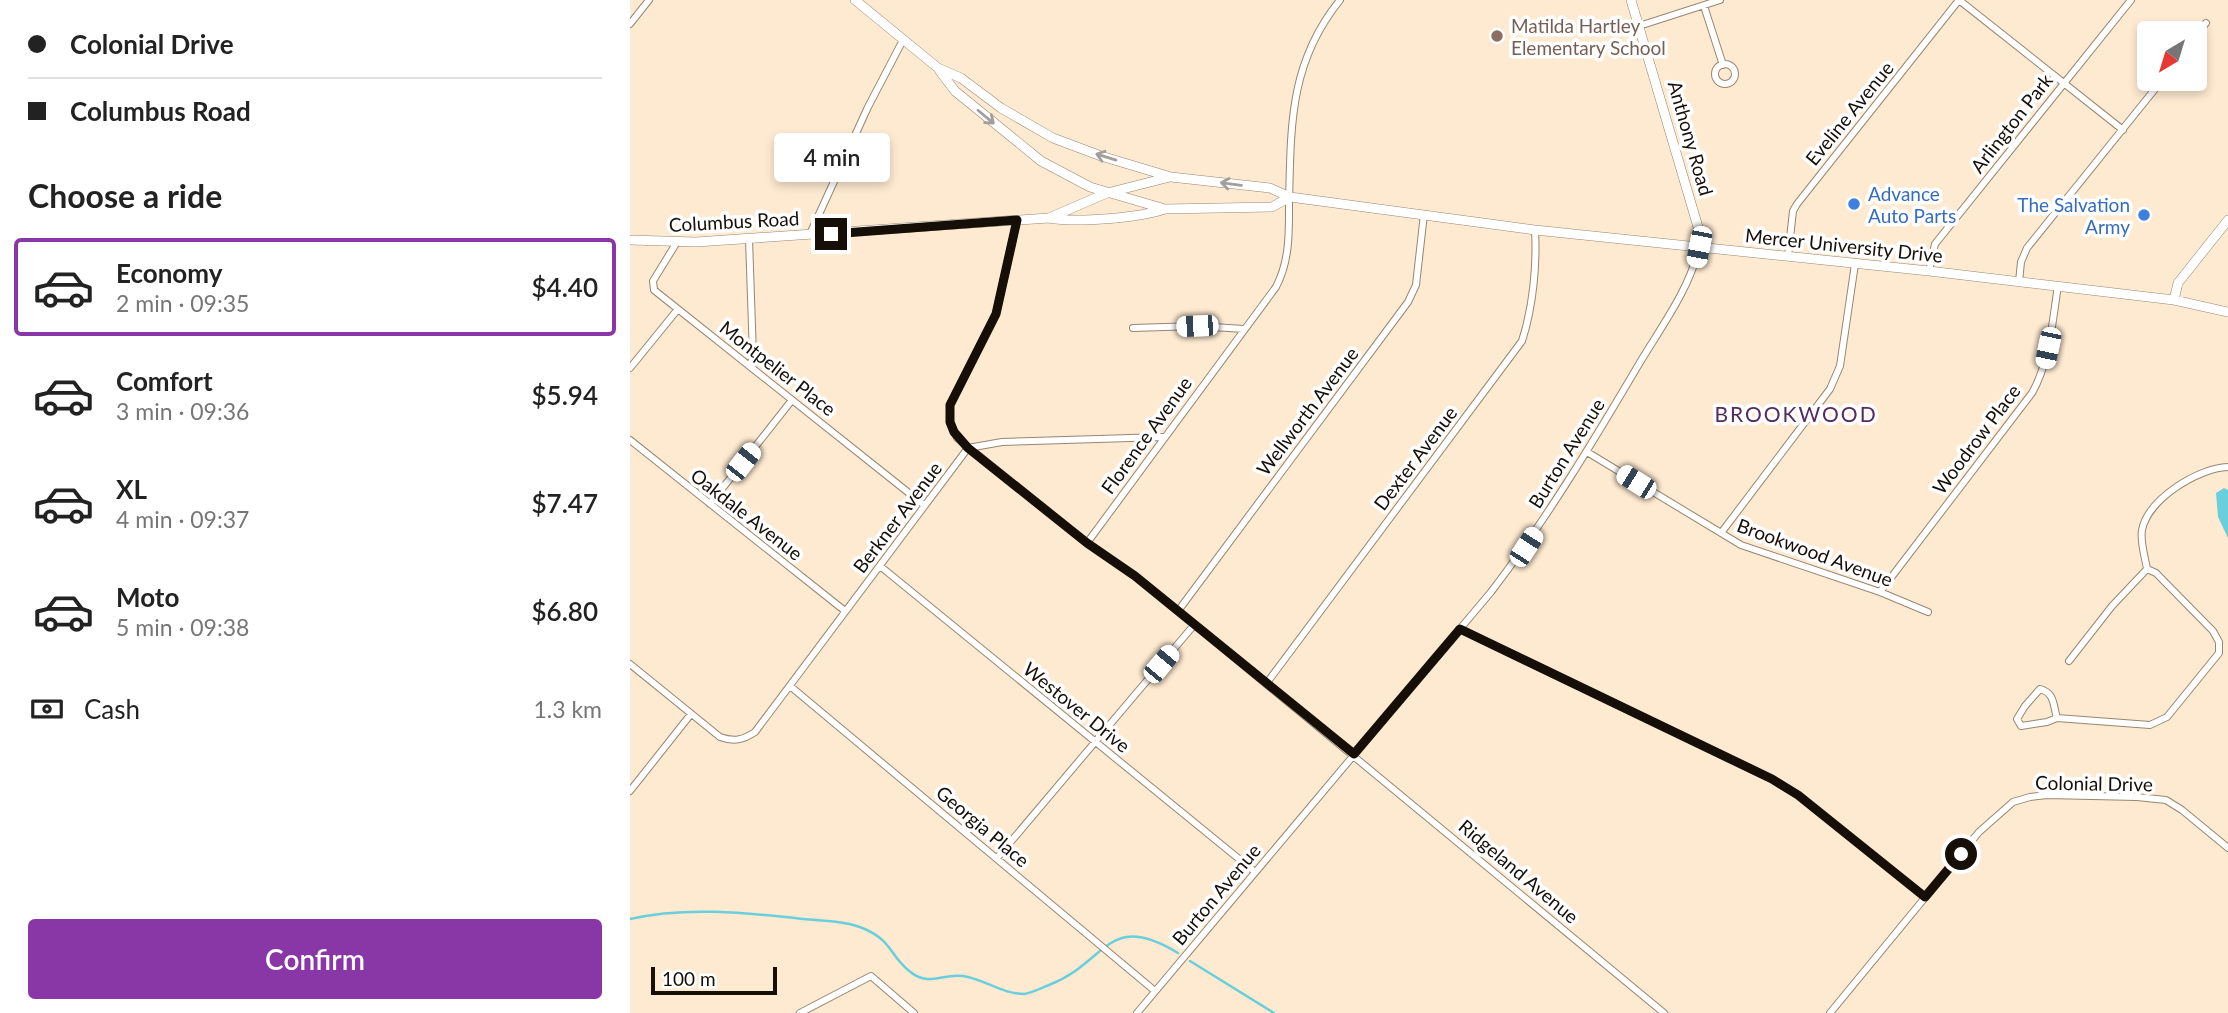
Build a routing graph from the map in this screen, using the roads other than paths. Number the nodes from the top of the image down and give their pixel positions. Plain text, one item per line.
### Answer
1 (649, 0) edge
2 (856, 0) edge
3 (1340, 0) edge
4 (1631, 0) edge
5 (1720, 0) edge
6 (1959, 0) edge
7 (2131, 0) edge
8 (1704, 6) junction
9 (630, 24) edge
10 (1639, 26) junction
11 (903, 40) junction
12 (1723, 65) dead end
13 (938, 68) junction
14 (2063, 83) junction
15 (2154, 91) edge
16 (2123, 130) junction
17 (1171, 177) junction
18 (1107, 193) junction
19 (1290, 197) junction
20 (1165, 209) junction
21 (1424, 214) junction
22 (1049, 218) junction
23 (1017, 220) junction
24 (2228, 220) edge
25 (1535, 230) junction
26 (810, 234) junction
27 (749, 239) junction
28 (630, 240) edge
29 (677, 243) junction
30 (1699, 247) junction
31 (1788, 256) junction
32 (1855, 264) junction
33 (1929, 271) junction
34 (2019, 282) junction
35 (2058, 286) junction
36 (2174, 300) junction
37 (678, 309) junction
38 (2228, 312) edge
39 (1133, 327) dead end
40 (1244, 328) junction
41 (750, 366) junction
42 (630, 368) edge
43 (792, 400) junction
44 (1163, 437) junction
45 (630, 440) edge
46 (968, 448) junction
47 (1587, 452) junction
48 (2228, 467) edge
49 (710, 504) junction
50 (925, 505) junction
51 (1721, 533) junction
52 (1087, 543) junction
53 (880, 566) junction
54 (2147, 569) junction
55 (1880, 592) junction
56 (845, 611) junction
57 (1178, 611) junction
58 (1927, 612) dead end
59 (1194, 625) junction
60 (1460, 629) junction
61 (2069, 661) dead end
62 (630, 664) edge
63 (1266, 684) junction
64 (790, 686) junction
65 (691, 714) junction
66 (2057, 718) junction
67 (1095, 742) junction
68 (1354, 754) junction
69 (630, 791) edge
70 (2228, 848) edge
71 (997, 858) junction
72 (1255, 872) junction
73 (1925, 897) junction
74 (1155, 991) junction
75 (800, 1013) edge
76 (914, 1013) edge
77 (1137, 1013) edge
78 (1664, 1013) edge
79 (1830, 1013) edge

1 - 9 street
2 - 11 main road, Mercer University Drive
3 - 19 street, Florence Avenue
4 - 10 main road, Anthony Road
5 - 8 street
6 - 14 street
6 - 31 street, Eveline Avenue
7 - 14 street, Arlington Park
8 - 10 street
8 - 12 street
10 - 30 main road, Anthony Road
11 - 13 main road, Mercer University Drive
11 - 26 street
17 -> 13 main road, Mercer University Drive
13 -> 18 main road, Mercer University Drive
14 - 16 street
14 - 33 street, Arlington Park
15 - 16 street
16 - 34 street
17 - 18 main road, Columbus Road
19 -> 17 main road, Mercer University Drive
18 - 20 main road, Mercer University Drive
18 - 22 main road, Columbus Road
19 - 20 main road, Mercer University Drive
19 - 21 main road, Mercer University Drive
19 - 40 street, Florence Avenue
20 - 22 main road, Columbus Road
21 - 25 main road, Mercer University Drive
21 - 57 street, Wellworth Avenue
22 - 23 main road, Columbus Road
23 - 26 main road, Columbus Road
23 - 46 street
24 - 36 main road
25 - 30 main road, Mercer University Drive
25 - 63 street, Dexter Avenue
26 - 27 main road, Columbus Road
27 - 29 main road, Columbus Road
27 - 41 street
28 - 29 main road, Columbus Road
29 - 37 street, Montpelier Place
30 - 31 main road, Mercer University Drive
30 - 47 street, Burton Avenue
31 - 32 main road, Mercer University Drive
32 - 33 main road, Mercer University Drive
32 - 51 street
33 - 34 main road, Mercer University Drive
34 - 35 main road, Mercer University Drive
35 - 36 main road, Mercer University Drive
35 - 55 street, Woodrow Place
36 - 38 main road, Mercer University Drive
37 - 41 street, Montpelier Place
37 - 42 street
39 - 40 street
40 - 44 street, Florence Avenue
41 - 43 street, Montpelier Place
43 - 49 street
43 - 50 street, Montpelier Place
44 - 46 street
44 - 52 street, Florence Avenue
45 - 49 street, Oakdale Avenue
46 - 50 street, Berkner Avenue
46 - 52 street, Ridgeland Avenue
47 - 51 street, Brookwood Avenue
47 - 60 street, Burton Avenue
48 - 54 street
49 - 56 street, Oakdale Avenue
50 - 53 street, Berkner Avenue
51 - 55 street, Brookwood Avenue
52 - 57 street, Ridgeland Avenue
53 - 56 street, Berkner Avenue
53 - 67 street, Westover Drive
54 - 61 street
54 - 66 street
55 - 58 street, Brookwood Avenue
56 - 64 street, Berkner Avenue
57 - 59 street, Ridgeland Avenue
59 - 63 street, Ridgeland Avenue
59 - 67 street
60 - 68 street, Burton Avenue
60 - 73 street
62 - 65 street
63 - 68 street, Ridgeland Avenue
64 - 65 street, Berkner Avenue
64 - 71 street, Georgia Place
65 - 69 street
66 - 66 street
67 - 71 street
67 - 72 street, Westover Drive
68 - 72 street, Burton Avenue
68 - 78 street, Ridgeland Avenue
70 - 73 street, Colonial Drive
71 - 74 street, Georgia Place
72 - 74 street, Burton Avenue
73 - 79 street, Colonial Drive
74 - 77 street, Burton Avenue
75 - 76 street

